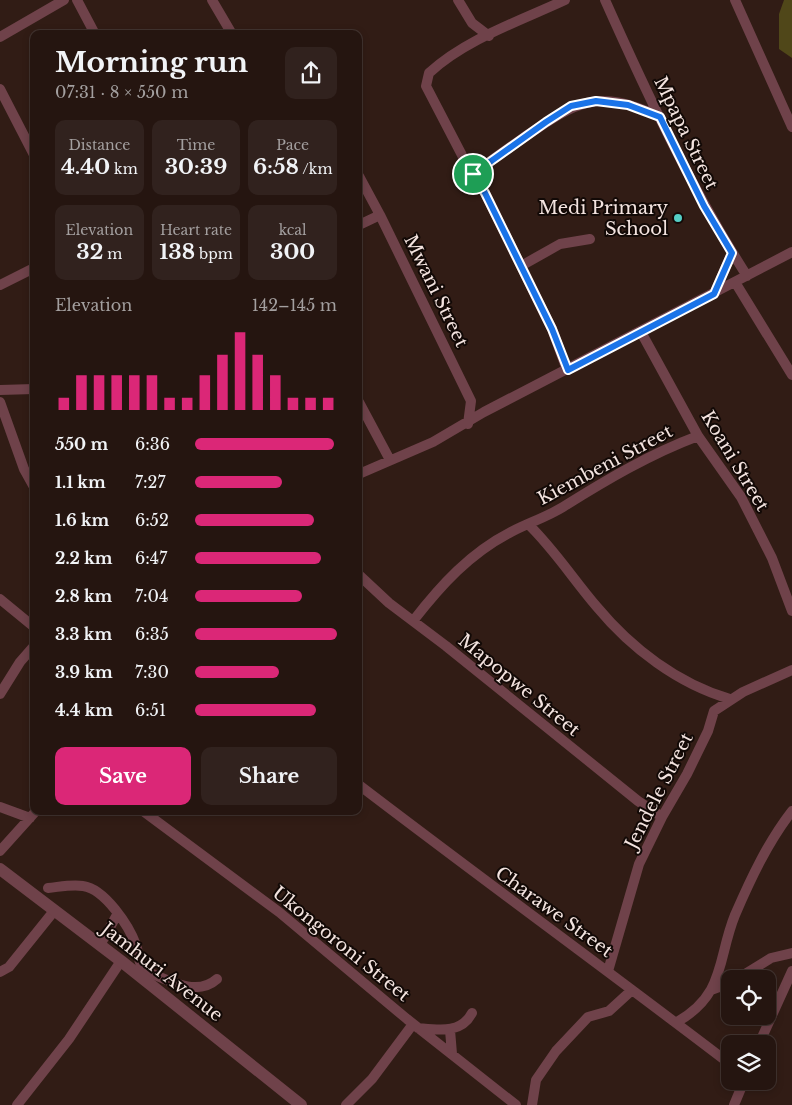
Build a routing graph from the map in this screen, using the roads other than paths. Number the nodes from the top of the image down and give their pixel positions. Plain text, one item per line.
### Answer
1 (64, 0) edge
2 (77, 0) edge
3 (212, 0) edge
4 (458, 0) edge
5 (565, 0) edge
6 (604, 0) edge
7 (734, 0) edge
8 (472, 23) junction
9 (93, 30) edge
10 (230, 30) edge
11 (489, 36) junction
12 (0, 37) edge
13 (468, 46) junction
14 (0, 89) edge
15 (660, 117) junction
16 (792, 127) edge
17 (30, 147) edge
18 (473, 174) junction
19 (362, 181) edge
20 (380, 214) junction
21 (362, 223) edge
22 (590, 239) dead end
23 (792, 252) edge
24 (732, 253) junction
25 (521, 266) junction
26 (30, 270) edge
27 (746, 276) junction
28 (736, 282) junction
29 (0, 285) edge
30 (714, 294) junction
31 (641, 332) junction
32 (568, 370) junction
33 (792, 375) edge
34 (30, 389) edge
35 (0, 390) edge
36 (0, 402) edge
37 (362, 408) edge
38 (468, 424) junction
39 (698, 436) junction
40 (390, 460) junction
41 (362, 473) edge
42 (30, 480) edge
43 (528, 524) junction
44 (362, 578) edge
45 (788, 588) edge
46 (0, 599) edge
47 (792, 611) edge
48 (413, 621) junction
49 (30, 623) edge
50 (30, 651) edge
51 (792, 670) edge
52 (0, 694) edge
53 (730, 699) junction
54 (362, 787) edge
55 (0, 807) edge
56 (792, 810) edge
57 (30, 813) edge
58 (32, 815) edge
59 (148, 815) edge
60 (662, 817) junction
61 (0, 851) edge
62 (0, 869) edge
63 (48, 888) dead end
64 (54, 911) junction
65 (118, 913) junction
66 (100, 945) junction
67 (792, 954) edge
68 (121, 961) junction
69 (752, 970) edge
70 (608, 971) junction
71 (792, 971) edge
72 (0, 972) edge
73 (217, 979) dead end
74 (721, 986) edge
75 (632, 990) junction
76 (711, 990) junction
77 (472, 1013) dead end
78 (677, 1022) junction
79 (416, 1026) junction
80 (450, 1030) junction
81 (763, 1035) edge
82 (452, 1054) junction
83 (721, 1057) edge
84 (740, 1090) edge
85 (17, 1105) edge
86 (301, 1105) edge
87 (346, 1105) edge
88 (516, 1105) edge
89 (532, 1105) edge
90 (734, 1105) edge

1 - 12 street
2 - 9 street
3 - 10 street
4 - 8 street
5 - 11 street
6 - 15 street, Mpapa Street
7 - 16 street
8 - 11 street
8 - 13 street
11 - 13 street
13 - 18 street
14 - 17 street
15 - 18 street
15 - 24 street, Mpapa Street
18 - 25 street
19 - 20 street, Mwani Street
20 - 21 street
20 - 38 street, Mwani Street
22 - 25 street
23 - 27 street
24 - 27 street, Mpapa Street
24 - 30 street
25 - 32 street
26 - 29 street
27 - 28 street
28 - 30 street
28 - 33 street
30 - 31 street
31 - 32 street
31 - 39 street, Koani Street
32 - 38 street
34 - 35 street
36 - 42 street
37 - 40 street
38 - 40 street
39 - 43 street, Kiembeni Street
39 - 45 street, Koani Street
40 - 41 street
43 - 48 street, Kiembeni Street
43 - 53 street, Kiembeni Street
44 - 48 street, Mapopwe Street
45 - 47 street, Koani Street
46 - 49 street
48 - 60 street, Mapopwe Street
50 - 52 street
51 - 53 street, Jendele Street
53 - 60 street, Jendele Street
54 - 70 street, Charawe Street
55 - 57 street
56 - 76 street
58 - 61 street
59 - 79 street, Ukongoroni Street
60 - 70 street, Jendele Street
62 - 64 street, Jamhuri Avenue
63 - 65 street
64 - 66 street, Jamhuri Avenue
64 - 72 street
65 - 66 street
65 - 73 street
66 - 68 street, Jamhuri Avenue
67 - 69 street
68 - 85 street
68 - 86 street, Jamhuri Avenue
70 - 75 street, Charawe Street
71 - 81 street
74 - 76 street
75 - 78 street, Charawe Street
75 - 89 street
76 - 78 street
77 - 80 street
78 - 83 street, Charawe Street
79 - 80 street
79 - 82 street, Ukongoroni Street
79 - 87 street
80 - 82 street
82 - 88 street, Ukongoroni Street
84 - 90 street

